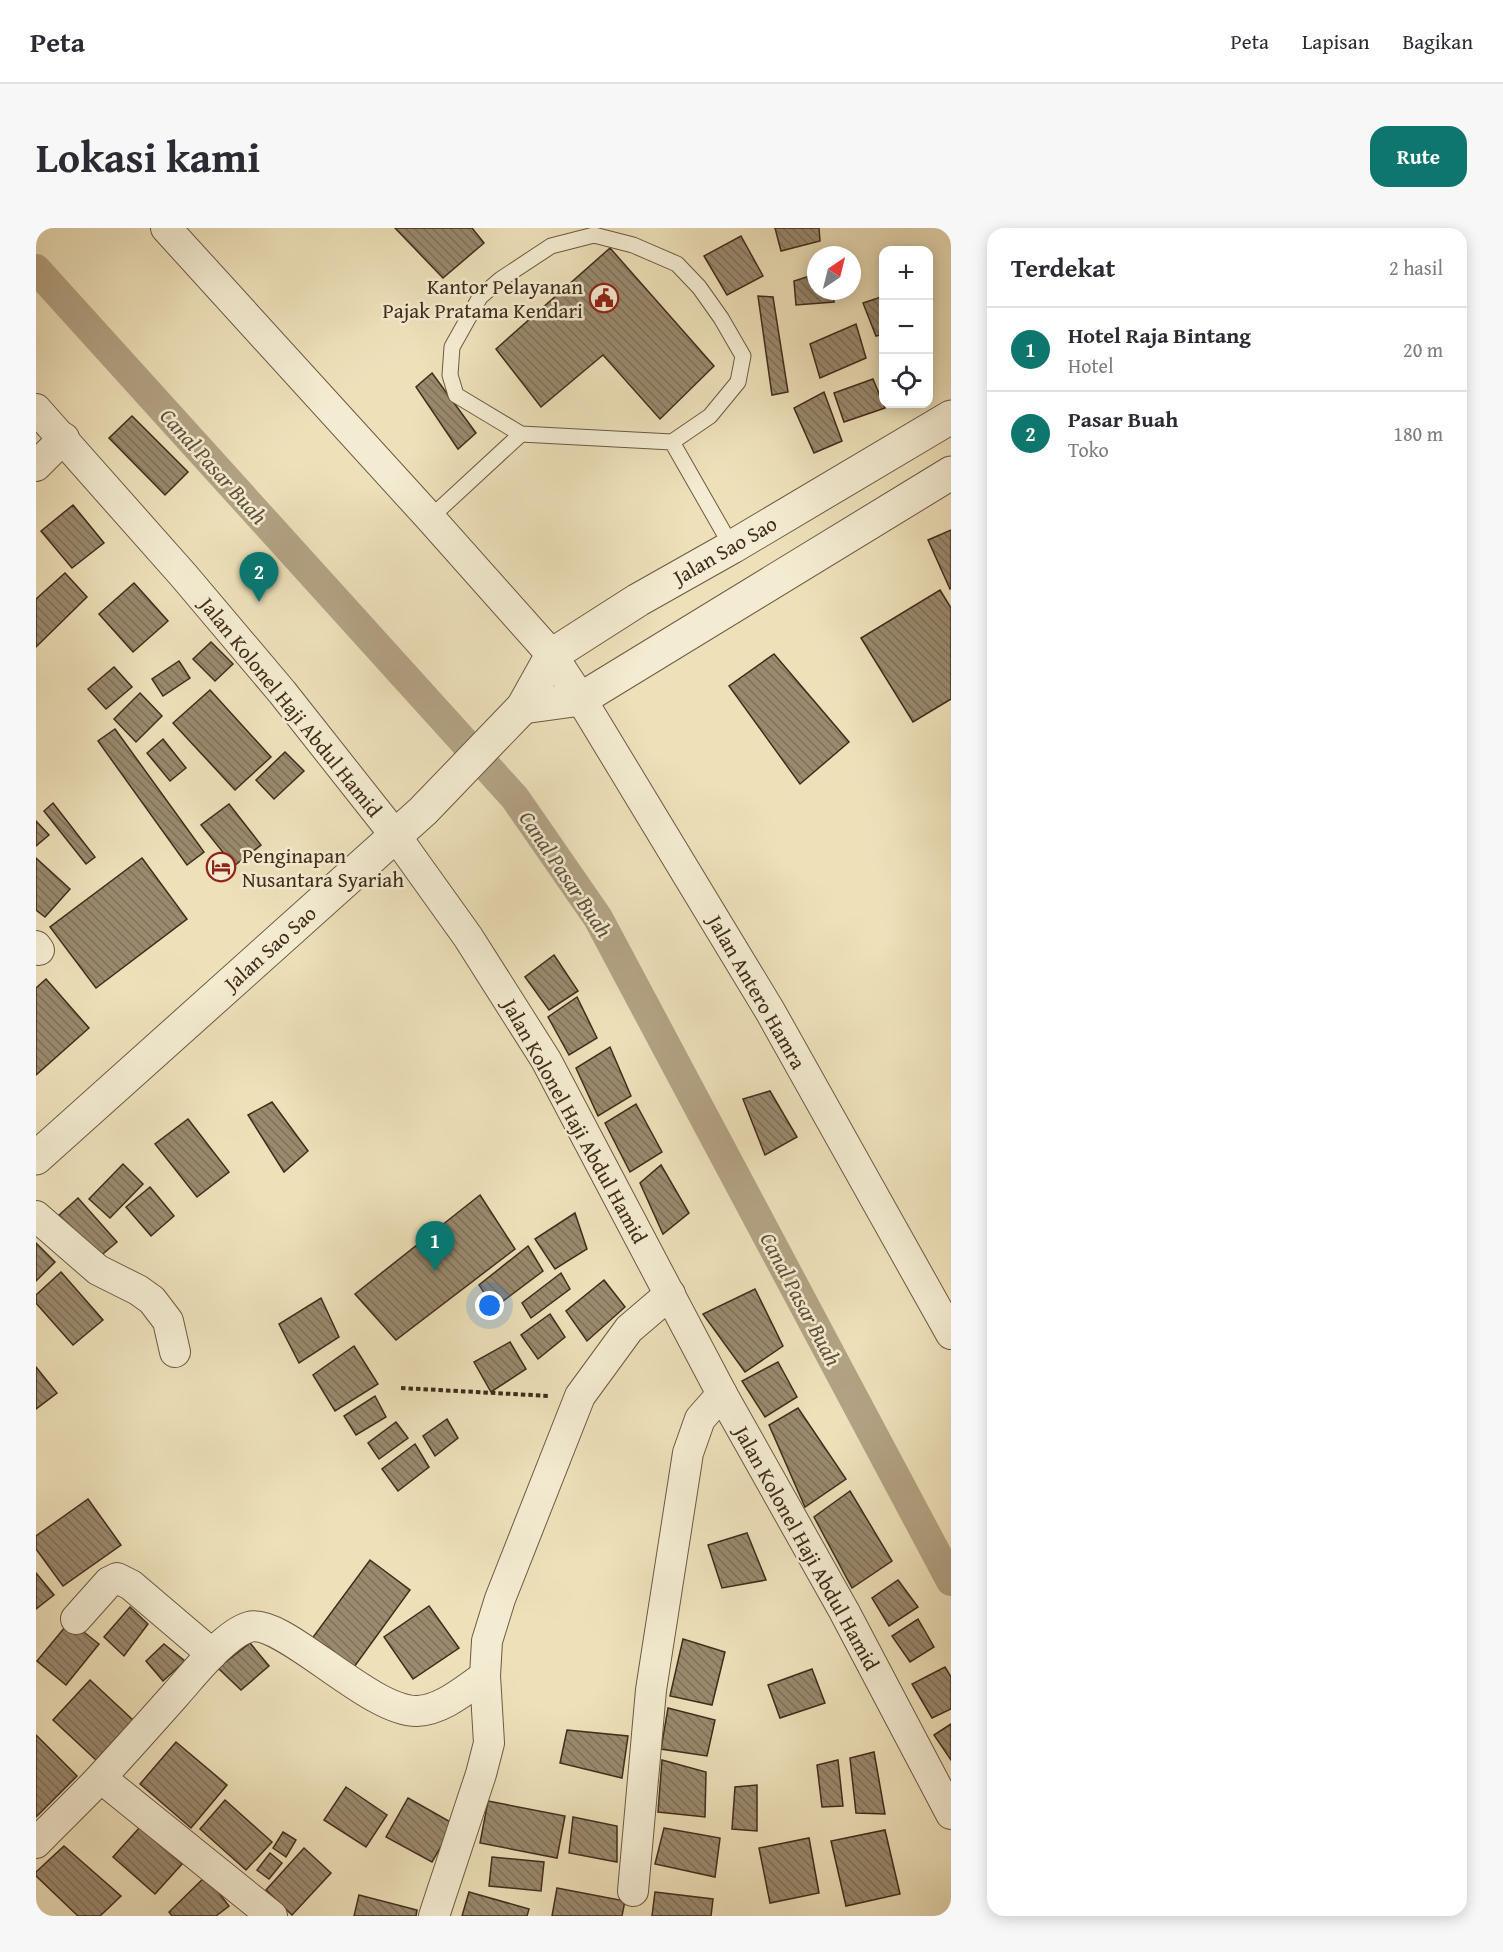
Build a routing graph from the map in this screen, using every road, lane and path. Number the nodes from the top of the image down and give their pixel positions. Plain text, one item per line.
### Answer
1 (166, 228) edge
2 (36, 409) edge
3 (951, 417) edge
4 (521, 434) junction
5 (64, 438) junction
6 (672, 442) junction
7 (36, 466) edge
8 (951, 473) edge
9 (430, 518) junction
10 (732, 547) junction
11 (552, 655) junction
12 (581, 699) junction
13 (523, 707) junction
14 (395, 835) junction
15 (36, 1158) edge
16 (36, 1216) edge
17 (670, 1294) junction
18 (951, 1334) edge
19 (175, 1352) dead end
20 (401, 1388) dead end
21 (722, 1394) junction
22 (580, 1396) junction
23 (76, 1619) dead end
24 (212, 1654) junction
25 (485, 1676) junction
26 (100, 1778) junction
27 (951, 1814) edge
28 (36, 1843) edge
29 (633, 1891) dead end
30 (272, 1916) edge
31 (434, 1916) edge

1 - 9 street, Jalan Antero Hamra
2 - 5 street, Jalan Kolonel Haji Abdul Hamid
3 - 10 street, Jalan Sao Sao
4 - 6 lane
4 - 6 lane
4 - 9 lane
5 - 7 street
5 - 14 street, Jalan Kolonel Haji Abdul Hamid
6 - 10 lane
8 - 12 street
9 - 11 street, Jalan Antero Hamra
10 - 11 street, Jalan Sao Sao
11 - 12 street, Jalan Antero Hamra
11 - 13 street, Jalan Sao Sao
12 - 13 street
12 - 18 street, Jalan Antero Hamra
13 - 14 street, Jalan Sao Sao
14 - 15 street, Jalan Sao Sao
14 - 17 street, Jalan Kolonel Haji Abdul Hamid
16 - 19 street
17 - 21 street, Jalan Kolonel Haji Abdul Hamid
17 - 22 street
20 - 22 path
21 - 27 street, Jalan Kolonel Haji Abdul Hamid
21 - 29 street
22 - 25 street
23 - 24 street
24 - 25 street
24 - 26 street
25 - 31 street
26 - 28 street
26 - 30 street

